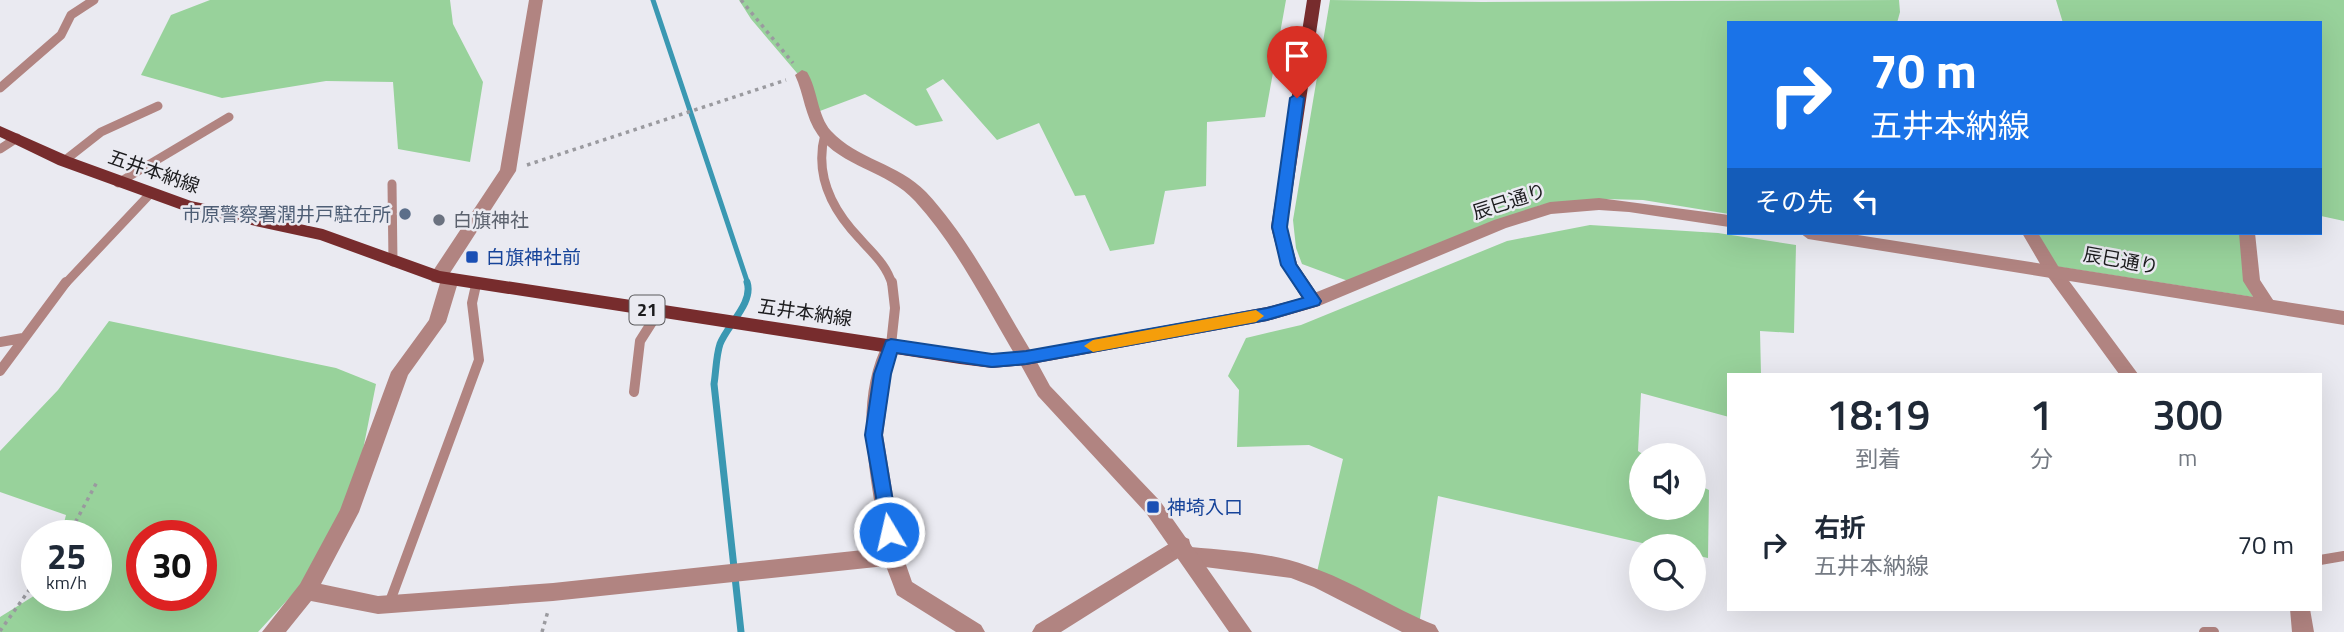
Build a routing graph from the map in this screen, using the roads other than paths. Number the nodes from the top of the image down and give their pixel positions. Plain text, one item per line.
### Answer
1 (94, 0) edge
2 (536, 0) edge
3 (1314, 0) edge
4 (802, 75) road end
5 (0, 88) edge
6 (158, 106) dead end
7 (229, 117) dead end
8 (0, 131) edge
9 (825, 134) junction
10 (17, 138) junction
11 (0, 149) edge
12 (64, 161) junction
13 (118, 183) junction
14 (392, 184) dead end
15 (150, 194) junction
16 (1727, 221) edge
17 (1821, 235) edge
18 (2030, 235) edge
19 (2247, 235) edge
20 (393, 262) junction
21 (2052, 270) junction
22 (444, 278) junction
23 (476, 285) junction
24 (1313, 301) junction
25 (2268, 306) junction
26 (659, 312) junction
27 (2344, 318) edge
28 (23, 338) junction
29 (0, 342) edge
30 (891, 345) junction
31 (1026, 358) junction
32 (0, 371) edge
33 (2128, 373) edge
34 (634, 392) dead end
35 (1186, 551) junction
36 (893, 556) junction
37 (2344, 556) edge
38 (2322, 560) edge
39 (307, 591) junction
40 (389, 604) junction
41 (2300, 611) edge
42 (273, 632) edge
43 (974, 632) edge
44 (1043, 632) edge
45 (1241, 632) edge
46 (1428, 632) edge
47 (2204, 632) edge
48 (2214, 632) edge
49 (2303, 632) edge

1 - 5 lane
2 - 22 street
3 - 24 main road
4 - 9 street
6 - 12 lane
7 - 13 lane
8 - 10 main road, 五井本納線 / 21
9 - 30 lane
9 - 31 street
10 - 11 lane
10 - 12 main road, 五井本納線 / 21
12 - 13 main road, 五井本納線 / 21
13 - 15 main road, 五井本納線 / 21
14 - 20 lane
15 - 20 main road, 五井本納線 / 21
15 - 28 lane
16 - 24 street, 辰巳通り
17 - 21 street, 辰巳通り
18 - 21 street
19 - 25 street
20 - 22 main road, 五井本納線 / 21
21 - 25 street, 辰巳通り
21 - 33 street
22 - 23 main road, 五井本納線 / 21
22 - 39 street
23 - 26 main road, 五井本納線 / 21
23 - 40 lane
24 - 31 main road, 五井本納線 / 21
25 - 27 street, 辰巳通り
26 - 30 main road, 五井本納線 / 21
26 - 34 lane
28 - 29 lane
28 - 32 lane
30 - 31 main road, 五井本納線 / 21
30 - 36 street
31 - 35 street
35 - 44 street
35 - 45 street
35 - 46 street
36 - 40 street
36 - 43 street
37 - 38 lane
39 - 40 street
39 - 42 street
41 - 49 street
47 - 48 lane

